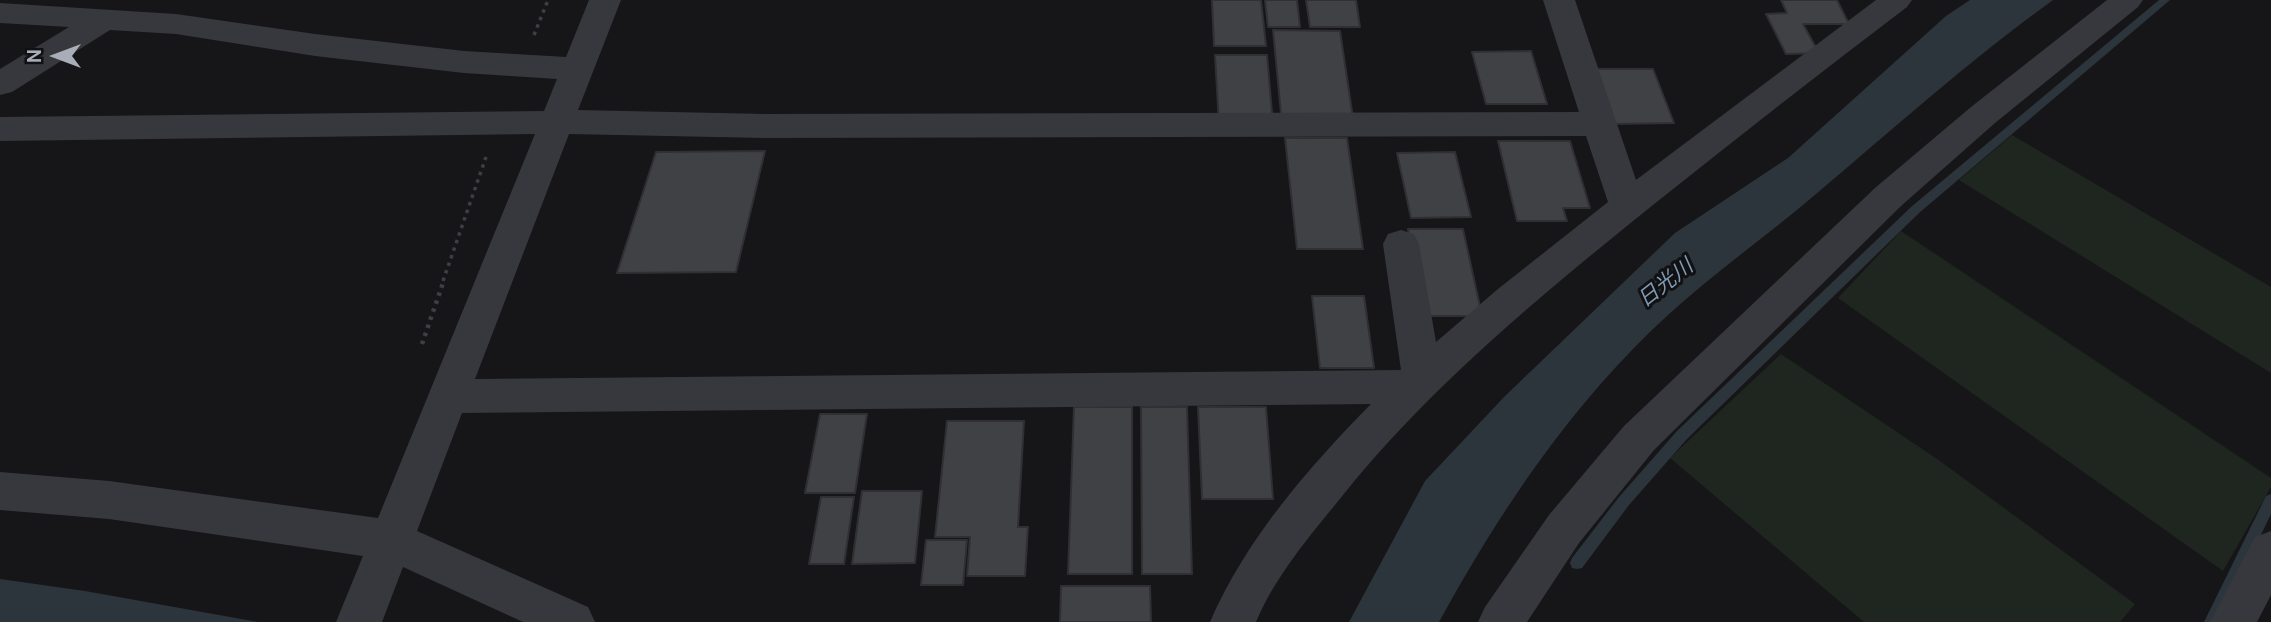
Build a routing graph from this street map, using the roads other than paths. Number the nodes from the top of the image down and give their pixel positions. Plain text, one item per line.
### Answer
1 (605, 0) edge
2 (1559, 0) edge
3 (1896, 0) edge
4 (2127, 0) edge
5 (0, 13) edge
6 (107, 18) junction
7 (578, 69) junction
8 (0, 84) edge
9 (559, 123) junction
10 (1599, 124) junction
11 (0, 129) edge
12 (1627, 207) junction
13 (1401, 244) dead end
14 (1420, 385) junction
15 (450, 396) junction
16 (0, 491) edge
17 (391, 540) junction
18 (2271, 551) edge
19 (359, 622) edge
20 (572, 622) edge
21 (1233, 622) edge
22 (1502, 622) edge
23 (2233, 622) edge

1 - 7 street
2 - 10 street
3 - 12 street
4 - 22 street
5 - 6 street
6 - 7 street
6 - 8 street
7 - 9 street
9 - 10 street
9 - 11 street
9 - 15 street
10 - 12 street
12 - 14 street
13 - 14 street
14 - 15 street
14 - 21 street
15 - 17 street
16 - 17 street
17 - 19 street
17 - 20 street
18 - 23 street

